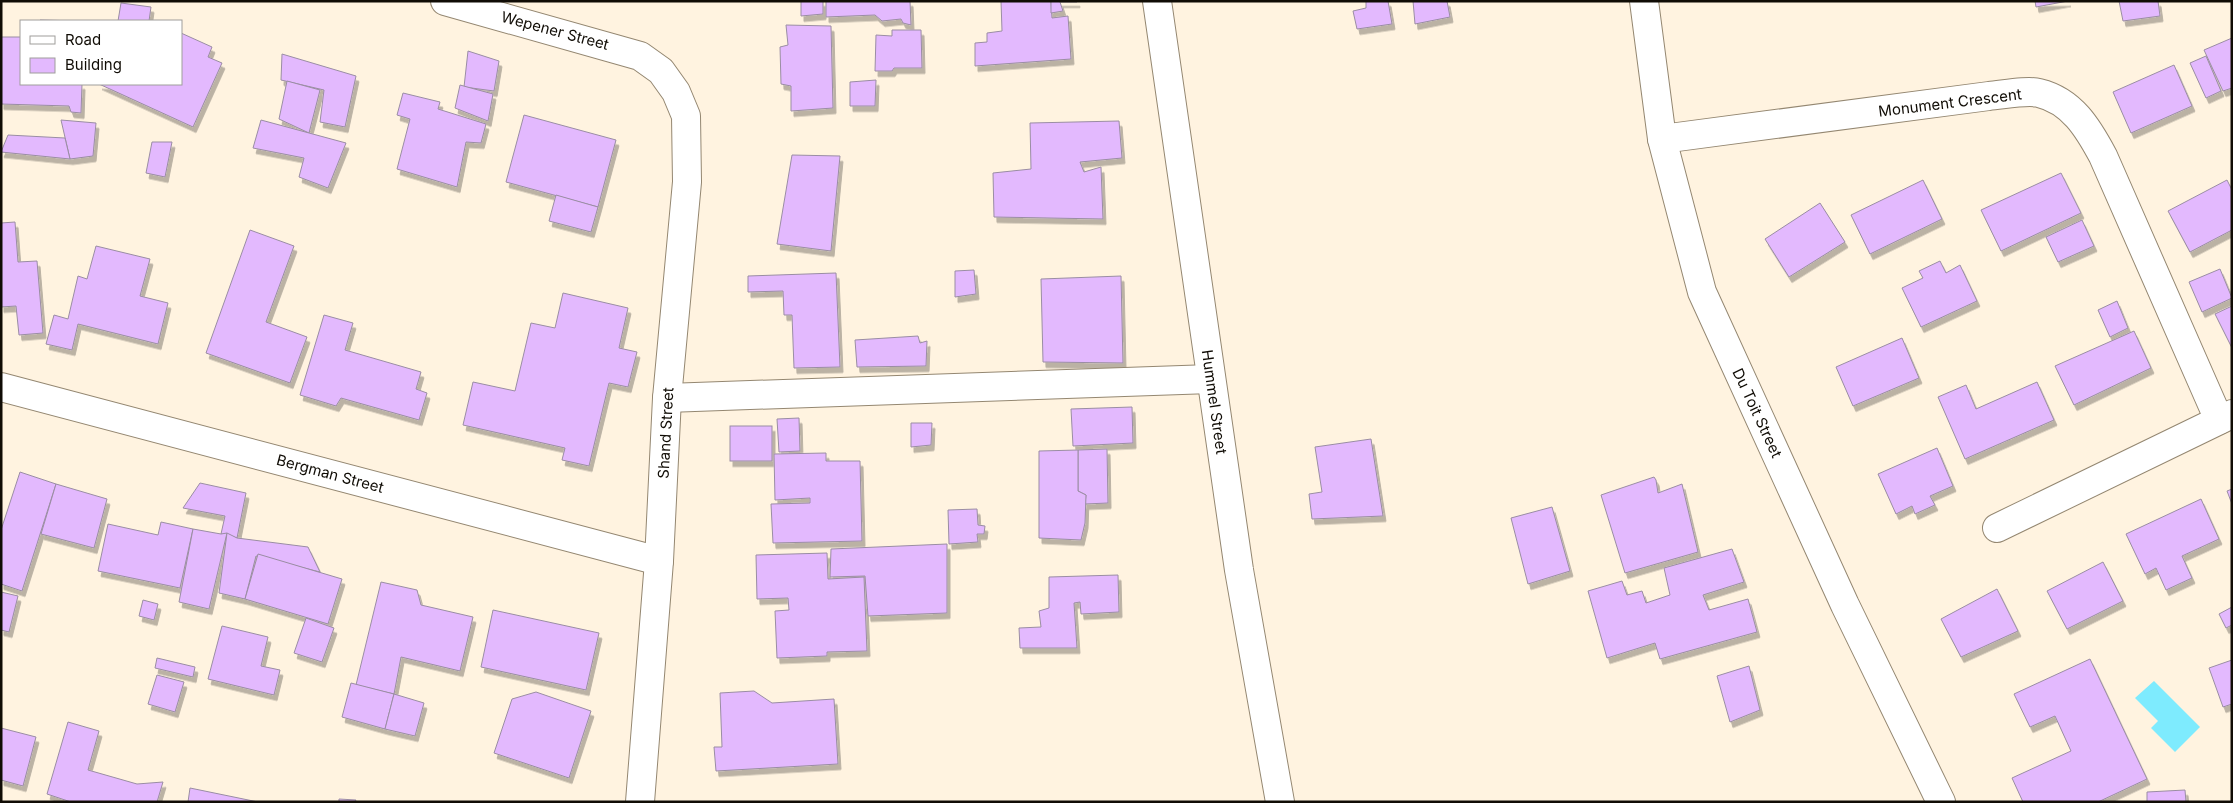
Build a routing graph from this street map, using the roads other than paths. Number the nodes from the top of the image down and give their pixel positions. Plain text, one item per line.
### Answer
1 (445, 1) edge
2 (1157, 1) edge
3 (1644, 1) edge
4 (661, 71) joint
5 (1662, 139) junction
6 (1211, 379) junction
7 (1, 387) edge
8 (668, 398) junction
9 (2225, 417) edge
10 (1997, 528) dead end
11 (659, 561) junction
12 (640, 802) edge
13 (1280, 802) edge
14 (1941, 802) edge

1 - 4 street, Wepener Street
2 - 6 street, Hummel Street
3 - 5 street, Du Toit Street
4 - 8 street, Shand Street
5 - 9 street, Monument Crescent
5 - 14 street, Du Toit Street
6 - 8 street
6 - 13 street, Hummel Street
7 - 11 street, Bergman Street
8 - 11 street, Shand Street
9 - 10 street
11 - 12 street, Shand Street

